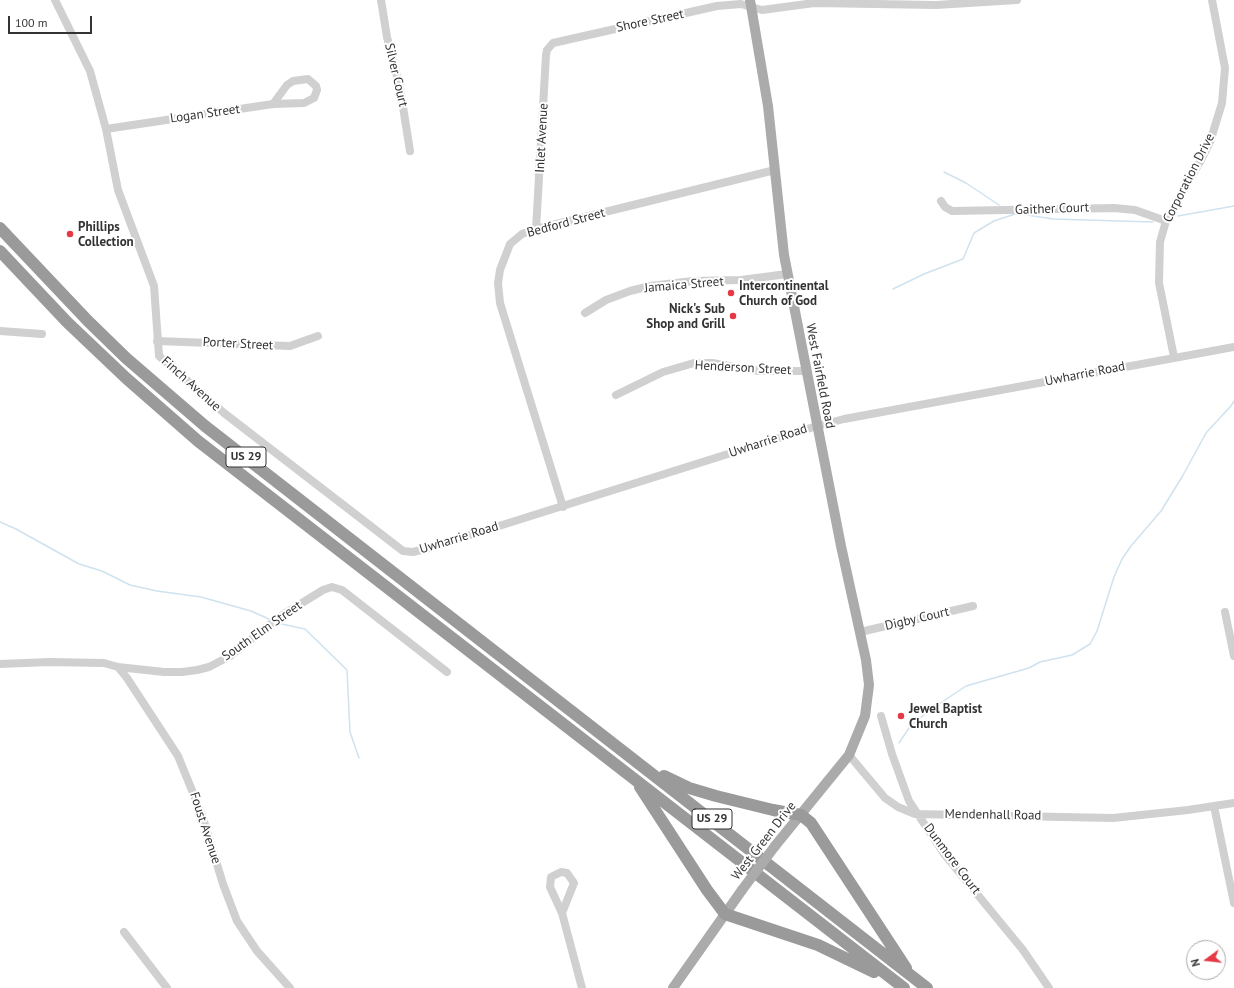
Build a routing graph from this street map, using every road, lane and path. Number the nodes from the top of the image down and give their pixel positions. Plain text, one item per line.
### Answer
1 (55, 0) edge
2 (381, 0) edge
3 (1017, 0) edge
4 (1212, 0) edge
5 (751, 4) edge
6 (548, 48) joint
7 (273, 104) junction
8 (106, 129) junction
9 (410, 151) dead end
10 (776, 170) junction
11 (942, 201) dead end
12 (1166, 221) junction
13 (0, 228) edge
14 (536, 229) junction
15 (0, 251) edge
16 (787, 274) junction
17 (585, 313) dead end
18 (0, 330) edge
19 (42, 334) dead end
20 (318, 336) dead end
21 (157, 341) junction
22 (1234, 347) edge
23 (1174, 357) junction
24 (806, 371) junction
25 (616, 395) dead end
26 (817, 426) junction
27 (563, 507) junction
28 (405, 552) joint
29 (973, 606) dead end
30 (1225, 612) dead end
31 (860, 632) junction
32 (1234, 656) edge
33 (0, 664) edge
34 (118, 667) junction
35 (447, 672) dead end
36 (867, 706) joint
37 (881, 716) dead end
38 (849, 755) junction
39 (646, 768) junction
40 (634, 778) junction
41 (1234, 803) edge
42 (1214, 806) junction
43 (917, 814) junction
44 (801, 815) junction
45 (1234, 903) edge
46 (562, 913) junction
47 (725, 914) junction
48 (124, 932) dead end
49 (911, 976) junction
50 (167, 988) edge
51 (290, 988) edge
52 (582, 988) edge
53 (673, 988) edge
54 (904, 988) edge
55 (927, 988) edge
56 (1049, 988) edge

1 - 8 street, Finch Avenue
2 - 9 street, Silver Court
3 - 5 street, Shore Street
4 - 12 street, Corporation Drive
5 - 6 street, Shore Street
5 - 10 main road, West Fairfield Road
6 - 14 street, Inlet Avenue
7 - 7 street, Logan Street
7 - 8 street, Logan Street
8 - 21 street, Finch Avenue
10 - 14 street, Bedford Street
10 - 16 main road, West Fairfield Road
11 - 12 street, Gaither Court
12 - 23 street, Corporation Drive
13 - 39 highway, US 29
14 - 27 street, Bedford Street
15 - 40 highway, US 29
16 - 17 street, Jamaica Street
16 - 24 main road, West Fairfield Road
18 - 19 street
20 - 21 street, Porter Street
21 - 28 street, Finch Avenue
22 - 23 street, Uwharrie Road
23 - 26 street, Uwharrie Road
24 - 25 street, Henderson Street
24 - 26 main road, West Fairfield Road
26 - 27 street, Uwharrie Road
26 - 31 main road, West Fairfield Road
27 - 28 street, Uwharrie Road
29 - 31 street, Digby Court
30 - 32 street
31 - 36 main road, West Fairfield Road
33 - 34 street, South Elm Street
34 - 35 street, South Elm Street
34 - 51 street, Foust Avenue
36 - 38 main road, West Green Drive
37 - 43 street, Dunmore Court
38 - 43 street, Mendenhall Road
38 - 44 main road, West Green Drive
39 - 44 highway
39 - 49 highway, US 29
40 - 47 highway
40 - 54 highway, US 29
41 - 42 street, Mendenhall Road
42 - 43 street, Mendenhall Road
42 - 45 street
43 - 56 street, Dunmore Court
44 - 47 main road, West Green Drive, bridge
44 - 49 highway
46 - 46 street
46 - 52 street
47 - 53 main road, West Green Drive
47 - 54 highway
48 - 50 street
49 - 55 highway, US 29

